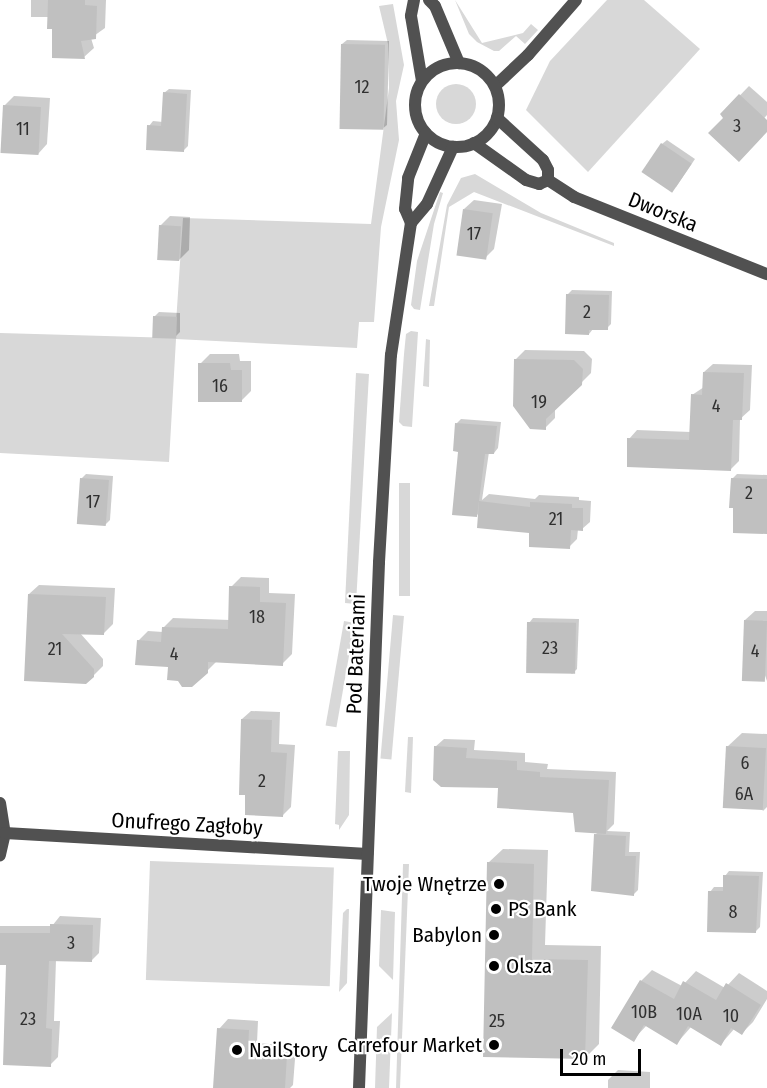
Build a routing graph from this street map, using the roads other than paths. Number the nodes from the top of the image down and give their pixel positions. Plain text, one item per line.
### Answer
1 (414, 0) edge
2 (429, 0) edge
3 (576, 0) edge
4 (459, 63) junction
5 (422, 81) junction
6 (495, 86) junction
7 (497, 118) junction
8 (426, 133) junction
9 (474, 143) junction
10 (453, 147) junction
11 (548, 180) junction
12 (411, 223) junction
13 (767, 274) edge
14 (0, 803) edge
15 (5, 833) junction
16 (367, 854) junction
17 (0, 855) edge
18 (359, 1088) edge

1 - 5 street
2 - 4 street
3 - 6 street
4 - 5 street
4 - 6 street
5 - 8 street
6 - 7 street
7 - 9 street
7 - 11 street
8 - 10 street
8 - 12 street, Pod Bateriami
9 - 10 street
9 - 11 street, Dworska
10 - 12 street, Pod Bateriami
11 - 13 street, Dworska
12 - 16 street, Pod Bateriami
14 - 15 street
15 - 16 street, Onufrego Zagłoby
15 - 17 street
16 - 18 street, Pod Bateriami

